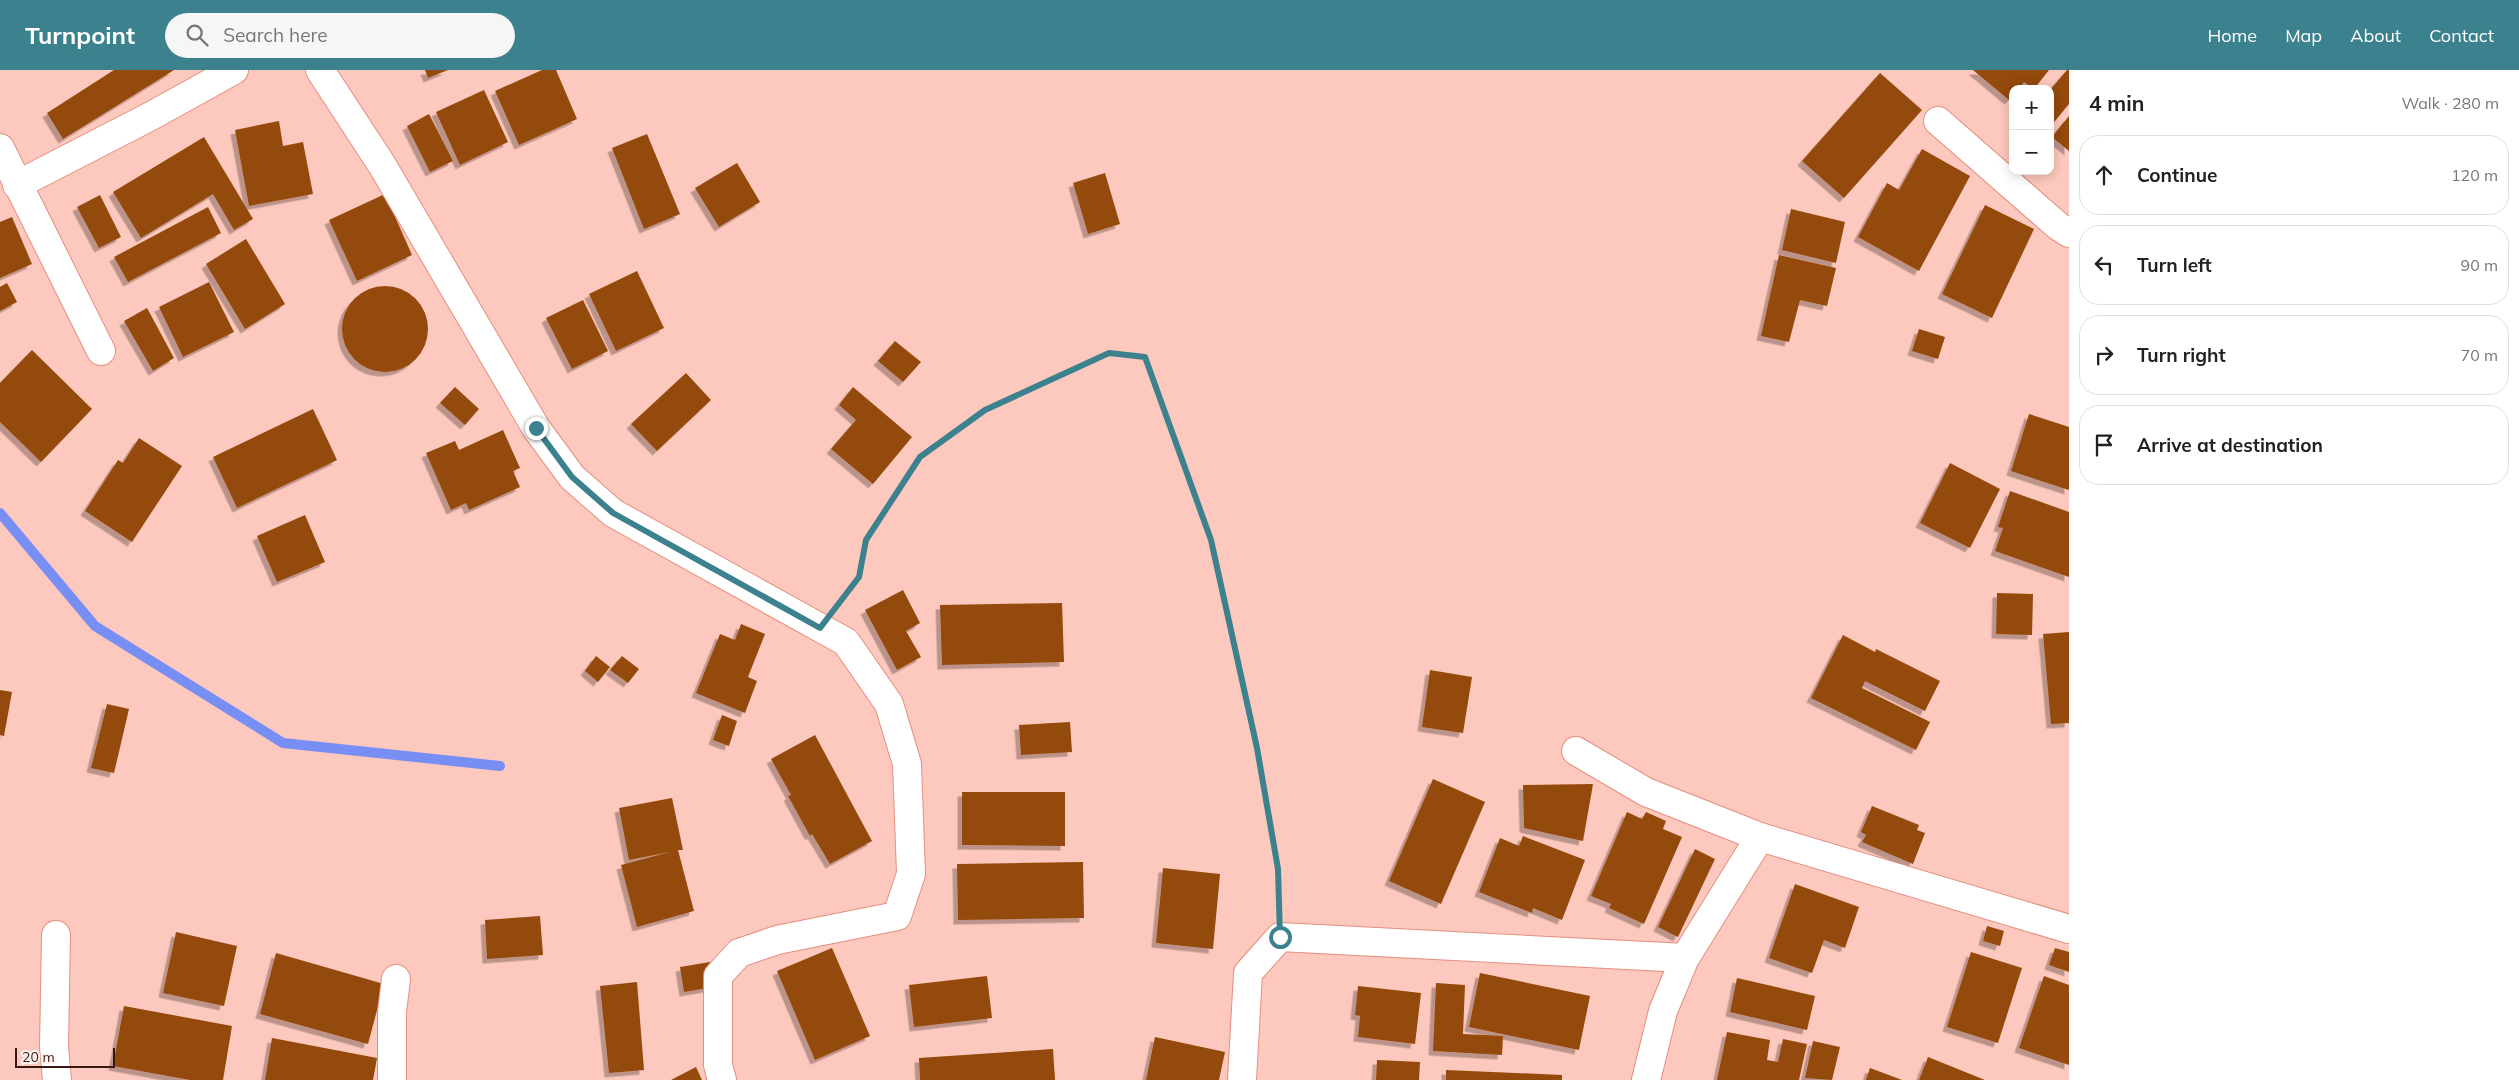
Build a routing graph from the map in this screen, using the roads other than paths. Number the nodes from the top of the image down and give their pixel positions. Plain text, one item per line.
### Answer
1 (234, 70) edge
2 (320, 70) edge
3 (1938, 121) dead end
4 (0, 148) edge
5 (17, 185) junction
6 (2069, 233) edge
7 (101, 351) dead end
8 (1576, 751) dead end
9 (1760, 837) junction
10 (2069, 929) edge
11 (56, 935) dead end
12 (1685, 958) junction
13 (396, 979) dead end
14 (57, 1080) edge
15 (392, 1080) edge
16 (722, 1080) edge
17 (1242, 1080) edge
18 (1646, 1080) edge

1 - 5 street
2 - 16 street
3 - 6 street
4 - 5 street
5 - 7 street
8 - 9 street
9 - 10 street
9 - 12 street
11 - 14 street
12 - 17 street
12 - 18 street
13 - 15 street

